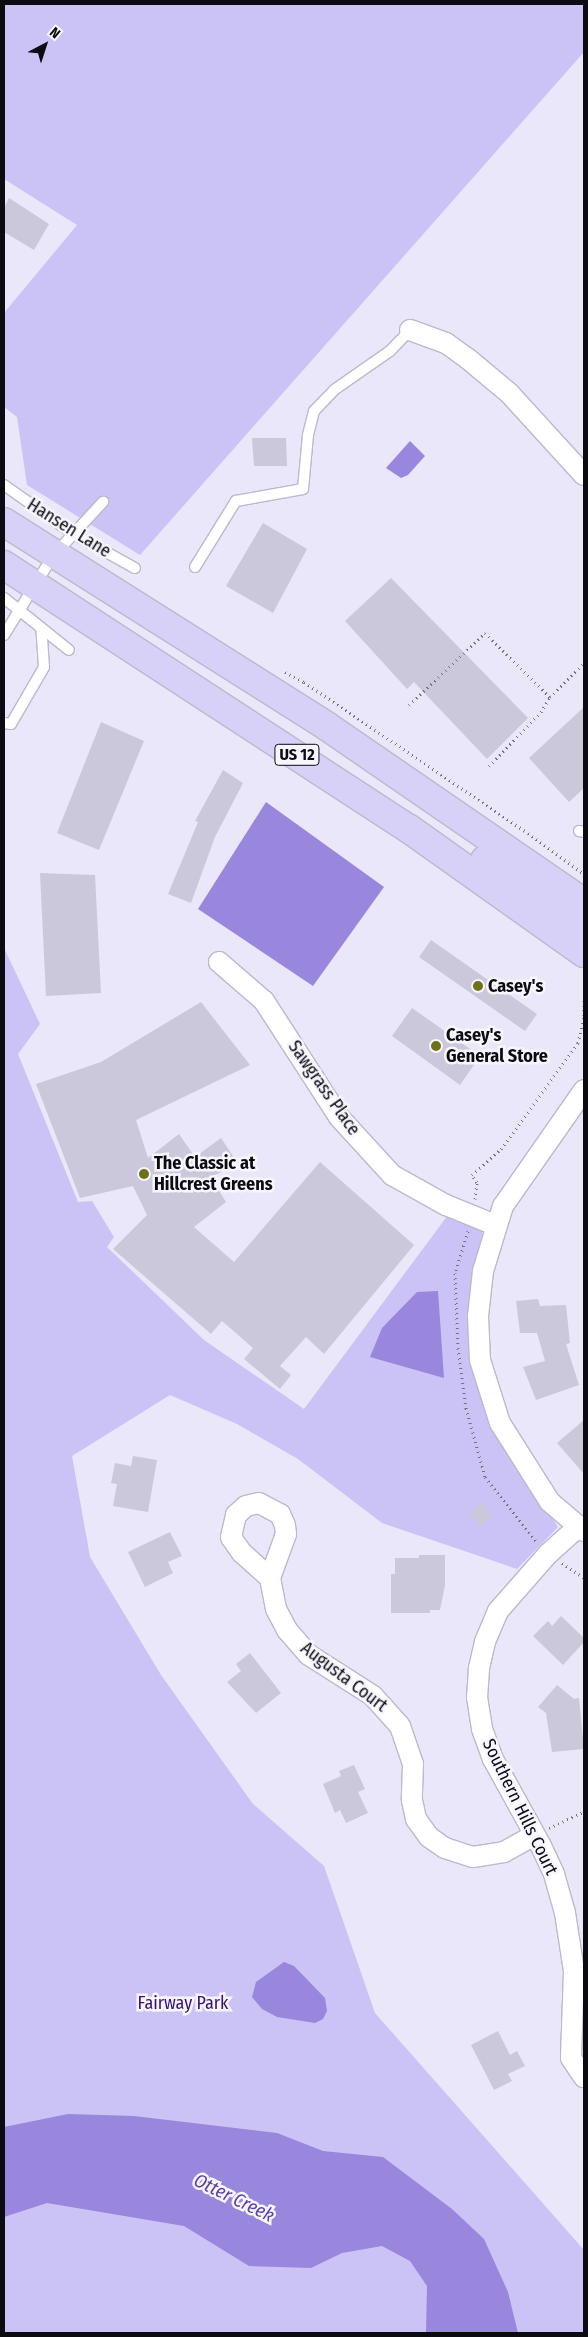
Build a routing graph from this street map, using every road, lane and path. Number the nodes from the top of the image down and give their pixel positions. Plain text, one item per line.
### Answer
1 (410, 330) joint
2 (584, 475) edge
3 (4, 485) edge
4 (103, 502) dead end
5 (4, 522) edge
6 (72, 533) junction
7 (53, 556) junction
8 (4, 566) edge
9 (195, 567) dead end
10 (135, 568) dead end
11 (32, 585) junction
12 (4, 598) edge
13 (17, 608) junction
14 (41, 628) junction
15 (4, 635) edge
16 (68, 650) dead end
17 (584, 663) edge
18 (550, 697) junction
19 (408, 705) dead end
20 (4, 723) edge
21 (267, 735) junction
22 (308, 762) junction
23 (489, 766) dead end
24 (584, 903) edge
25 (584, 927) edge
26 (584, 953) edge
27 (219, 962) dead end
28 (584, 972) edge
29 (584, 1000) edge
30 (584, 1016) edge
31 (584, 1090) edge
32 (474, 1216) junction
33 (495, 1225) junction
34 (581, 1529) edge
35 (548, 1554) junction
36 (270, 1578) dead end
37 (584, 1578) edge
38 (584, 1812) edge
39 (535, 1835) junction
40 (579, 1975) edge
41 (584, 2076) edge

1 - 2 street
1 - 9 lane
3 - 6 lane, Hansen Lane
4 - 6 lane
5 - 7 main road, US 12
6 - 7 lane
6 - 10 lane, Hansen Lane
7 - 11 lane
7 - 24 main road, US 12
8 - 11 main road, US 12
11 - 13 lane
11 - 21 main road, US 12
12 - 13 lane
13 - 14 lane
13 - 15 lane
14 - 16 lane
14 - 20 lane
17 - 18 path
18 - 19 path
18 - 23 path
21 - 22 main road, US 12
21 - 25 main road
22 - 26 main road, US 12
22 - 28 main road
27 - 32 street, Sawgrass Place
29 - 30 path
30 - 32 path
31 - 33 street
32 - 33 street, Sawgrass Place
32 - 35 path
33 - 34 street
34 - 35 street, Southern Hills Court
35 - 37 path
35 - 39 street, Southern Hills Court
36 - 39 street, Augusta Court
38 - 39 path
39 - 40 street, Southern Hills Court
40 - 41 street, Southern Hills Court

